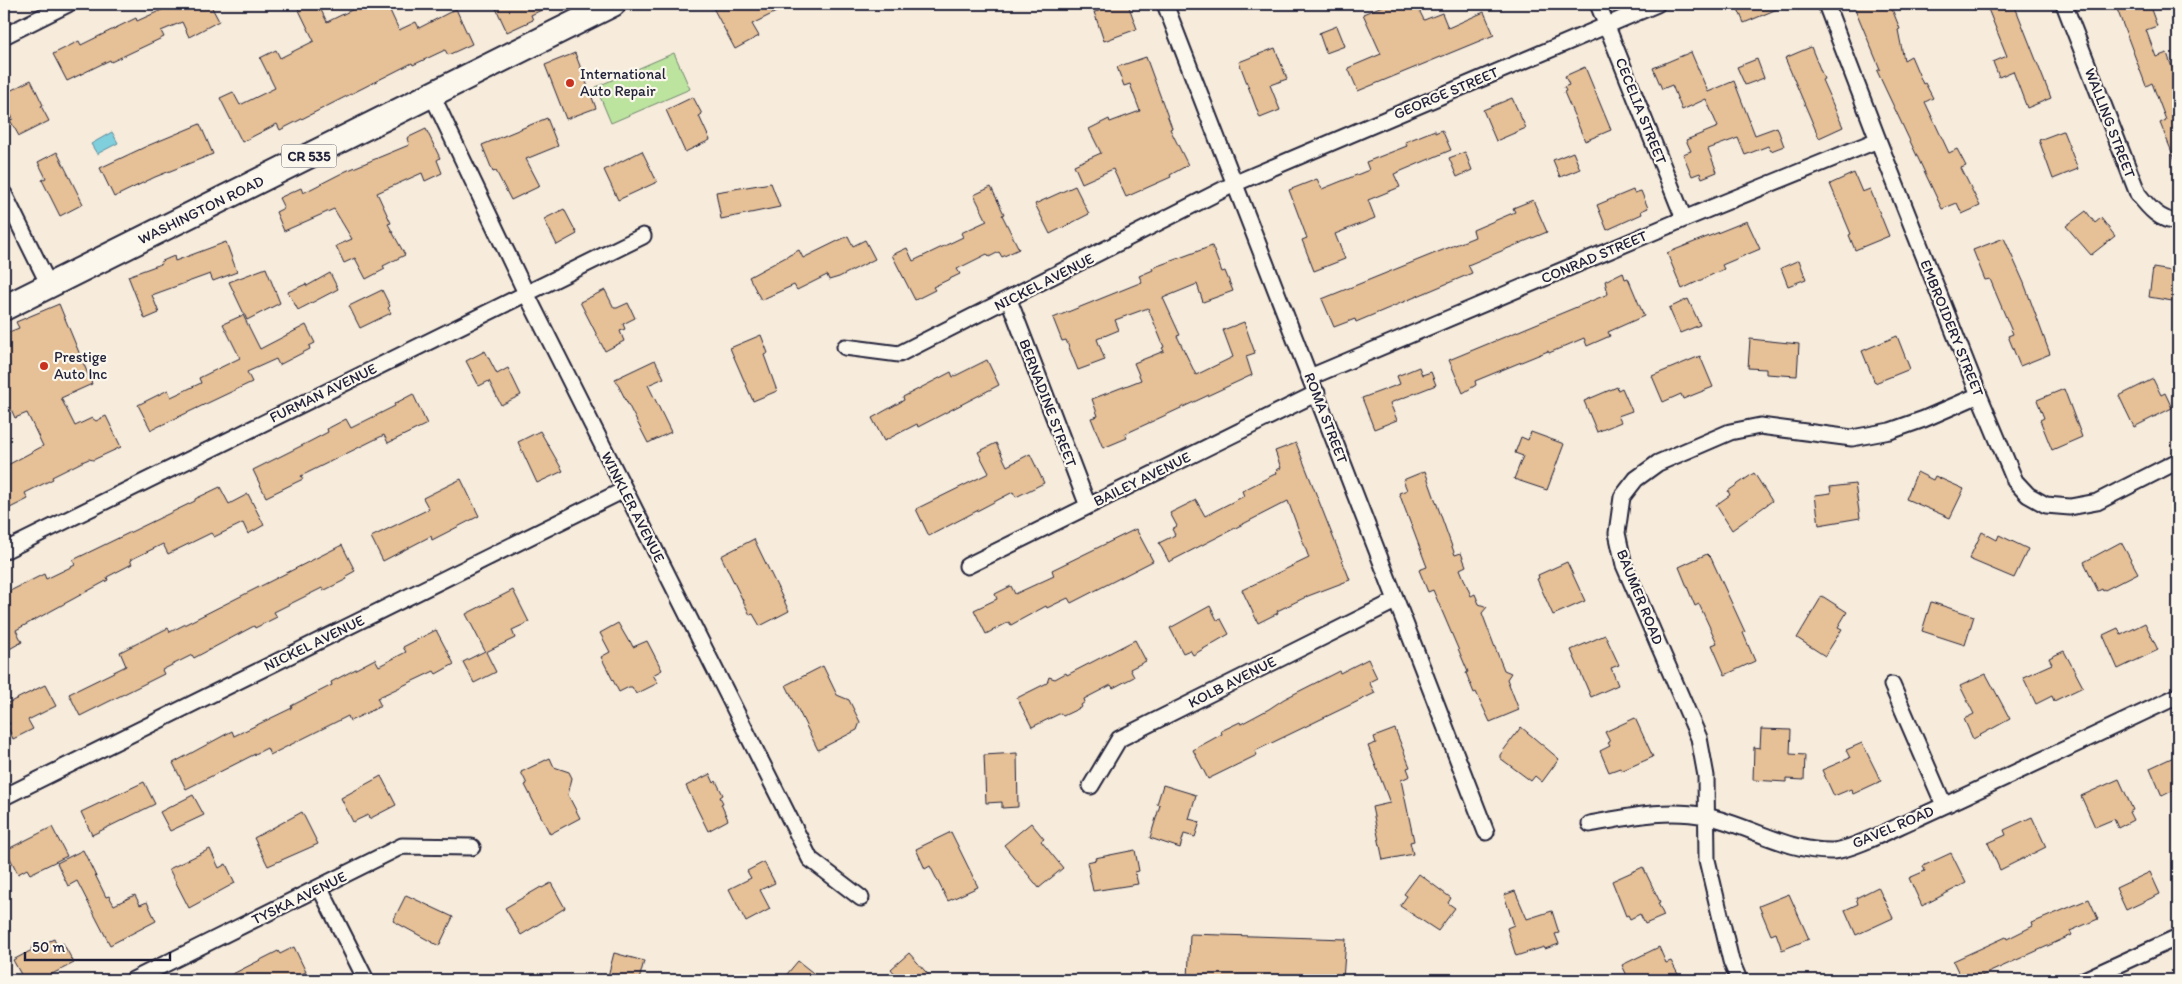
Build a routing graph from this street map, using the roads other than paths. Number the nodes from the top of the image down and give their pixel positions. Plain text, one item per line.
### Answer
1 (68, 4) edge
2 (613, 4) edge
3 (1165, 4) edge
4 (1598, 4) edge
5 (1657, 4) edge
6 (1826, 4) edge
7 (2064, 4) edge
8 (1606, 24) junction
9 (4, 36) edge
10 (432, 94) junction
11 (1878, 140) junction
12 (1236, 183) junction
13 (4, 194) edge
14 (1684, 219) junction
15 (2178, 222) edge
16 (644, 236) dead end
17 (49, 285) junction
18 (526, 293) junction
19 (1009, 300) junction
20 (4, 308) edge
21 (845, 347) dead end
22 (1310, 376) junction
23 (1317, 393) junction
24 (1979, 396) junction
25 (2178, 461) edge
26 (624, 490) junction
27 (1088, 506) junction
28 (4, 551) edge
29 (967, 566) dead end
30 (1394, 601) junction
31 (1892, 685) dead end
32 (2178, 696) edge
33 (1091, 786) dead end
34 (4, 797) edge
35 (1944, 806) junction
36 (1707, 816) junction
37 (1590, 824) dead end
38 (1486, 832) dead end
39 (472, 847) dead end
40 (320, 888) junction
41 (861, 898) dead end
42 (2178, 937) edge
43 (133, 980) edge
44 (366, 980) edge
45 (1739, 980) edge
46 (2084, 980) edge

1 - 9 street
2 - 10 main road, WASHINGTON ROAD / CR 535
3 - 12 street, ROMA STREET
4 - 8 street, CECELIA STREET
5 - 8 street, GEORGE STREET
6 - 11 street, EMBROIDERY STREET
7 - 15 street, WALLING STREET
8 - 12 street, GEORGE STREET
8 - 14 street, CECELIA STREET
10 - 17 main road, WASHINGTON ROAD / CR 535
10 - 18 street, WINKLER AVENUE
11 - 14 street, CONRAD STREET
11 - 24 street, EMBROIDERY STREET
12 - 19 street, NICKEL AVENUE
12 - 22 street, ROMA STREET
13 - 17 street
14 - 22 street, CONRAD STREET
16 - 18 street, FURMAN AVENUE
17 - 20 main road, WASHINGTON ROAD / CR 535
18 - 26 street, WINKLER AVENUE
18 - 28 street, FURMAN AVENUE
19 - 21 street, NICKEL AVENUE
19 - 27 street, BERNADINE STREET
22 - 23 street, ROMA STREET
23 - 27 street, BAILEY AVENUE
23 - 30 street, ROMA STREET
24 - 25 street, EMBROIDERY STREET
24 - 36 street, BAUMER ROAD
26 - 34 street, NICKEL AVENUE
26 - 41 street, WINKLER AVENUE
27 - 29 street, BAILEY AVENUE
30 - 33 street, KOLB AVENUE
30 - 38 street, ROMA STREET
31 - 35 street
32 - 35 street, GAVEL ROAD
35 - 36 street, GAVEL ROAD
36 - 37 street, GAVEL ROAD
36 - 45 street, BAUMER ROAD
39 - 40 street, TYSKA AVENUE
40 - 43 street, TYSKA AVENUE
40 - 44 street
42 - 46 street

